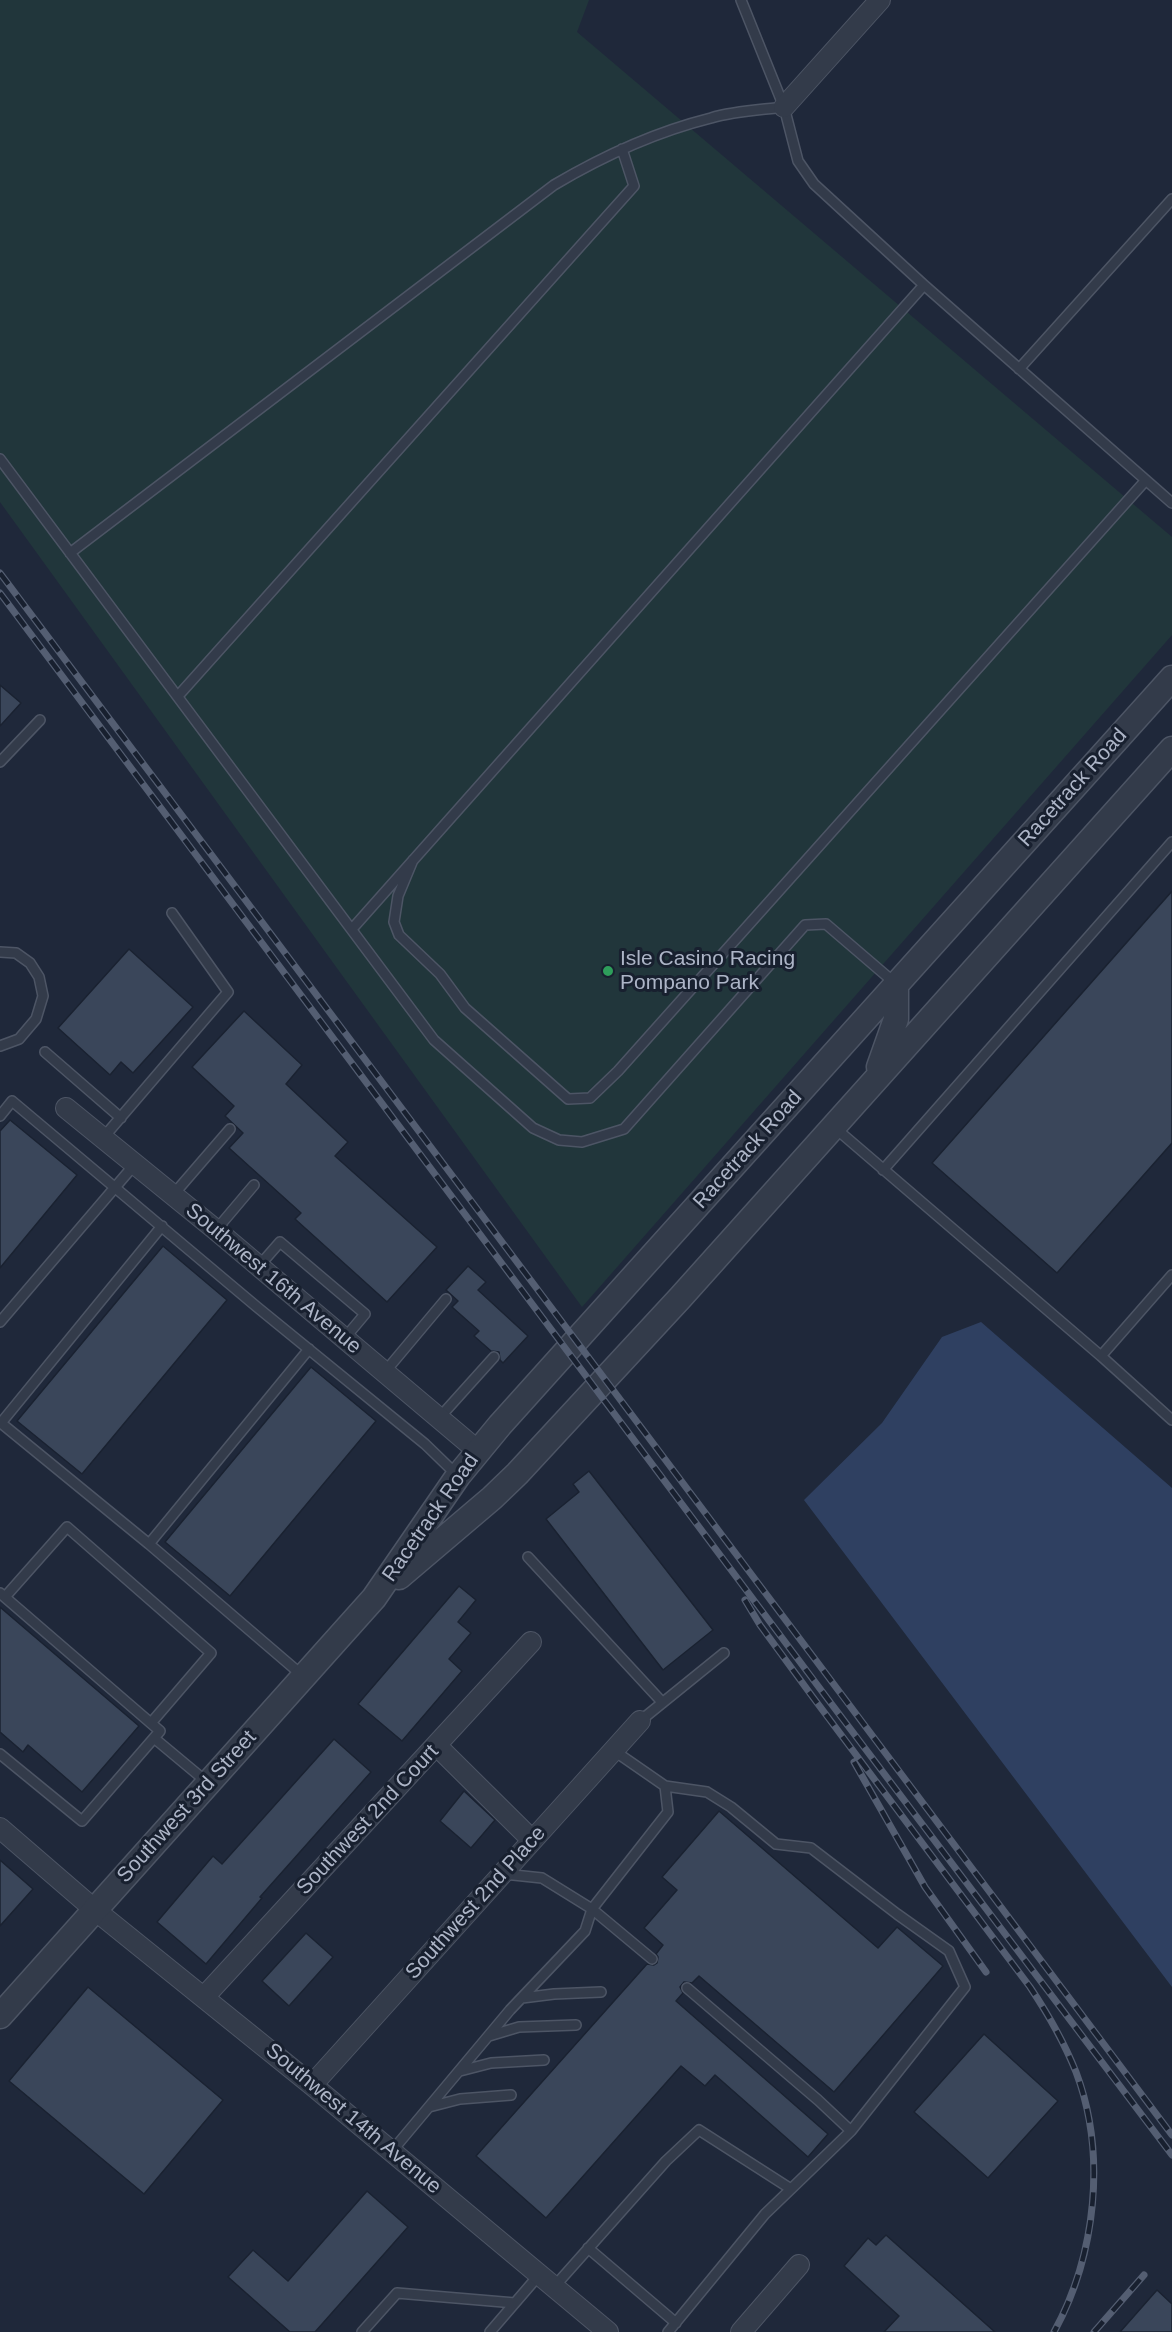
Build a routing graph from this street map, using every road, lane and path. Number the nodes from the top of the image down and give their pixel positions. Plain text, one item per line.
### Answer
1 (741, 0) edge
2 (880, 0) edge
3 (784, 106) junction
4 (622, 149) junction
5 (1172, 199) edge
6 (924, 285) junction
7 (1019, 369) junction
8 (0, 459) edge
9 (1146, 480) junction
10 (1172, 503) edge
11 (70, 553) junction
12 (1172, 678) edge
13 (178, 696) junction
14 (40, 720) dead end
15 (1172, 749) edge
16 (0, 762) edge
17 (1172, 842) edge
18 (413, 860) junction
19 (172, 912) dead end
20 (352, 929) junction
21 (0, 952) edge
22 (896, 984) junction
23 (0, 1046) edge
24 (45, 1052) dead end
25 (875, 1078) junction
26 (66, 1108) dead end
27 (0, 1116) edge
28 (121, 1118) junction
29 (832, 1126) junction
30 (230, 1129) dead end
31 (103, 1138) junction
32 (135, 1164) junction
33 (883, 1170) junction
34 (254, 1185) dead end
35 (115, 1186) junction
36 (173, 1195) junction
37 (162, 1226) junction
38 (216, 1230) junction
39 (259, 1266) junction
40 (1172, 1275) edge
41 (446, 1299) dead end
42 (0, 1322) edge
43 (345, 1339) junction
44 (309, 1349) junction
45 (1101, 1356) junction
46 (494, 1357) dead end
47 (384, 1372) junction
48 (440, 1417) junction
49 (1172, 1420) edge
50 (478, 1451) junction
51 (458, 1476) junction
52 (148, 1544) junction
53 (528, 1557) dead end
54 (2, 1595) edge
55 (374, 1598) junction
56 (531, 1642) dead end
57 (724, 1653) dead end
58 (304, 1677) junction
59 (662, 1702) junction
60 (640, 1721) joint
61 (151, 1723) junction
62 (154, 1738) junction
63 (436, 1746) junction
64 (613, 1750) junction
65 (0, 1754) edge
66 (208, 1783) junction
67 (665, 1786) junction
68 (0, 1828) edge
69 (532, 1840) junction
70 (501, 1874) junction
71 (592, 1908) junction
72 (95, 1910) junction
73 (652, 1959) dead end
74 (687, 1989) dead end
75 (601, 1992) dead end
76 (204, 1997) junction
77 (522, 1998) junction
78 (4, 2005) edge
79 (576, 2025) dead end
80 (489, 2036) junction
81 (544, 2060) dead end
82 (460, 2071) junction
83 (312, 2085) junction
84 (511, 2095) dead end
85 (429, 2107) junction
86 (851, 2131) junction
87 (392, 2151) junction
88 (791, 2189) junction
89 (588, 2248) junction
90 (799, 2265) dead end
91 (547, 2281) junction
92 (515, 2303) junction
93 (676, 2323) junction
94 (362, 2332) edge
95 (490, 2332) edge
96 (608, 2332) edge
97 (668, 2332) edge
98 (741, 2332) edge

1 - 3 lane
2 - 3 street
3 - 4 lane
3 - 6 lane
4 - 11 lane
4 - 13 lane
5 - 7 lane
6 - 7 lane
6 - 18 lane
7 - 9 lane
8 - 11 lane
9 - 10 lane
9 - 18 lane
11 - 13 lane
12 - 22 street, Racetrack Road
13 - 20 lane
14 - 16 lane
15 - 25 street, Racetrack Road
17 - 33 lane
18 - 20 lane
19 - 28 lane
20 - 22 lane
21 - 23 lane
22 - 25 street
22 - 50 street, Racetrack Road
24 - 28 lane
25 - 29 street, Racetrack Road
26 - 31 street, Southwest 16th Avenue
27 - 35 lane
28 - 31 lane
29 - 33 lane
29 - 55 street, Racetrack Road
30 - 36 lane
31 - 32 street, Southwest 16th Avenue
32 - 35 lane
32 - 36 street, Southwest 16th Avenue
33 - 45 lane
34 - 38 lane
35 - 37 lane
35 - 42 lane
36 - 38 street, Southwest 16th Avenue
37 - 44 lane
37 - 52 lane
38 - 39 street, Southwest 16th Avenue
39 - 43 street, Southwest 16th Avenue
39 - 43 lane
40 - 45 lane
41 - 47 lane
43 - 47 street, Southwest 16th Avenue
44 - 51 lane
44 - 52 lane
45 - 49 lane
46 - 48 lane
47 - 48 street, Southwest 16th Avenue
48 - 50 street, Southwest 16th Avenue
50 - 51 street, Racetrack Road
51 - 55 street, Racetrack Road
52 - 58 lane
53 - 59 lane
54 - 61 lane
54 - 61 lane
55 - 58 street, Southwest 3rd Street
56 - 63 street, Southwest 2nd Court
57 - 59 lane
58 - 66 street, Southwest 3rd Street
59 - 60 lane
60 - 64 street, Southwest 2nd Place
61 - 62 lane
62 - 65 lane
62 - 66 lane
63 - 69 street
63 - 76 street, Southwest 2nd Court
64 - 67 lane
64 - 69 street, Southwest 2nd Place
66 - 72 street, Southwest 3rd Street
67 - 71 lane
67 - 86 lane
68 - 72 street, Southwest 14th Avenue
69 - 70 street, Southwest 2nd Place
70 - 71 lane
70 - 83 street, Southwest 2nd Place
71 - 73 lane
71 - 77 lane
72 - 76 street, Southwest 14th Avenue
72 - 78 street, Southwest 3rd Street
74 - 86 lane
75 - 77 lane
76 - 83 street, Southwest 14th Avenue
77 - 80 lane
79 - 80 lane
80 - 82 lane
81 - 82 lane
82 - 85 lane
83 - 87 street, Southwest 14th Avenue
84 - 85 lane
85 - 87 lane
86 - 88 lane
87 - 91 street, Southwest 14th Avenue
88 - 89 lane
88 - 93 lane
89 - 91 lane
89 - 93 lane
90 - 98 street
91 - 92 lane
91 - 96 street, Southwest 14th Avenue
92 - 94 lane
92 - 95 lane
93 - 97 lane

